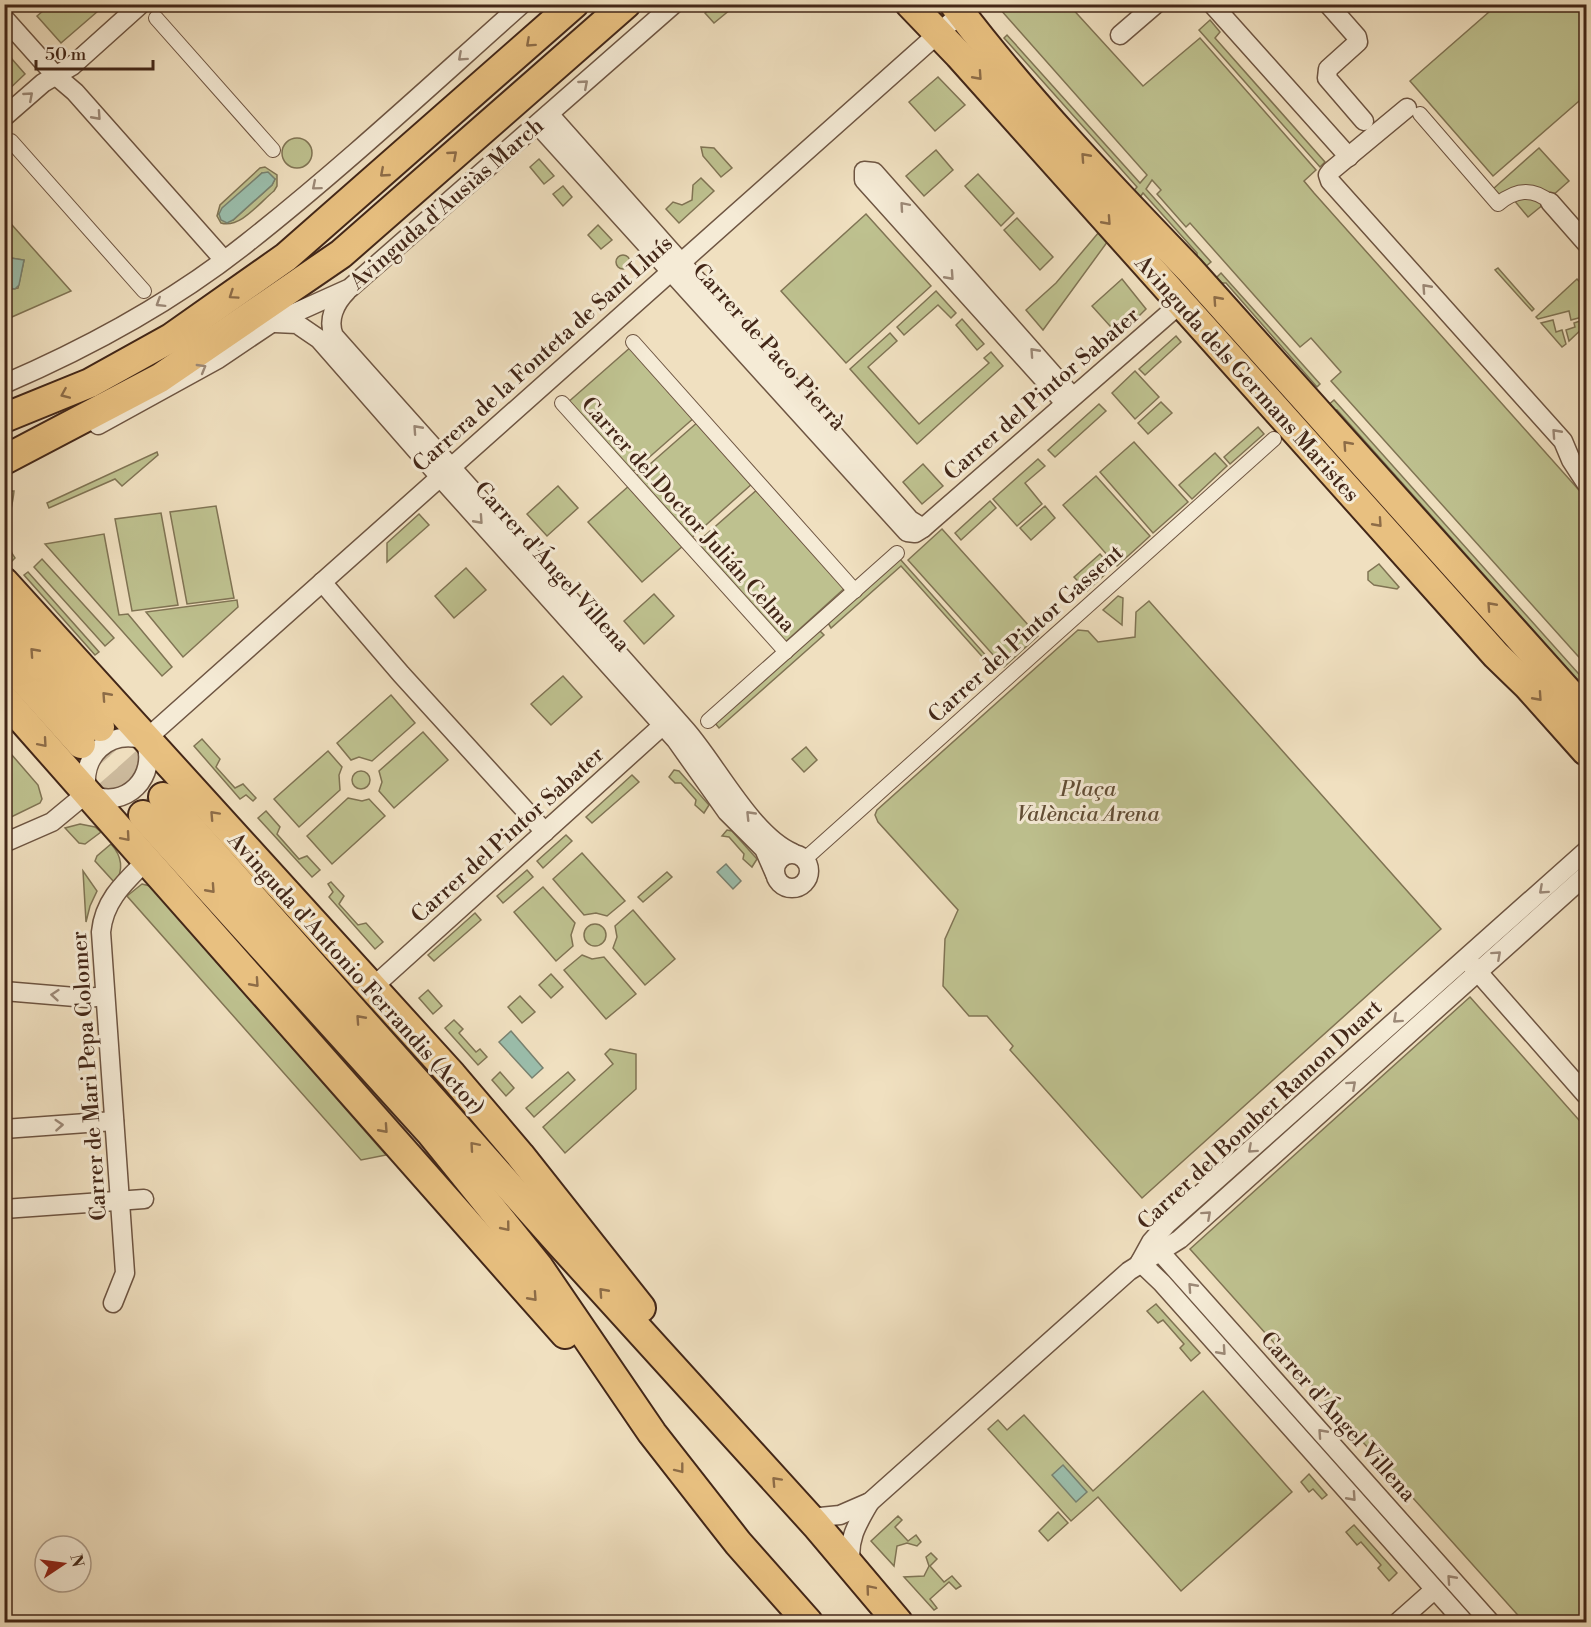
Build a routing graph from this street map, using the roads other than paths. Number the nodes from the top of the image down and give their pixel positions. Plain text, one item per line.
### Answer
1 (141, 4) edge
2 (574, 4) edge
3 (626, 4) edge
4 (674, 4) edge
5 (909, 4) edge
6 (1156, 4) edge
7 (1212, 4) edge
8 (1328, 4) edge
9 (519, 5) edge
10 (962, 8) edge
11 (4, 18) edge
12 (156, 18) dead end
13 (938, 33) junction
14 (1120, 36) dead end
15 (55, 75) junction
16 (1414, 111) joint
17 (4, 117) edge
18 (544, 120) junction
19 (1364, 122) dead end
20 (11, 141) dead end
21 (273, 150) dead end
22 (1349, 158) junction
23 (1550, 201) joint
24 (1587, 243) edge
25 (224, 260) junction
26 (675, 267) junction
27 (1190, 269) junction
28 (350, 288) junction
29 (144, 291) dead end
30 (1176, 298) junction
31 (270, 324) junction
32 (633, 342) dead end
33 (4, 384) edge
34 (1069, 399) junction
35 (562, 403) dead end
36 (4, 418) edge
37 (1274, 439) dead end
38 (35, 444) junction
39 (4, 460) edge
40 (445, 472) junction
41 (1587, 483) edge
42 (928, 524) joint
43 (897, 553) dead end
44 (4, 582) edge
45 (322, 582) junction
46 (855, 591) junction
47 (4, 619) edge
48 (1520, 639) junction
49 (786, 652) junction
50 (1496, 655) junction
51 (4, 658) edge
52 (4, 699) edge
53 (1587, 712) edge
54 (668, 720) junction
55 (708, 721) dead end
56 (145, 740) junction
57 (1587, 750) edge
58 (87, 793) junction
59 (545, 831) junction
60 (4, 843) edge
61 (1587, 851) edge
62 (799, 856) junction
63 (146, 861) junction
64 (775, 874) junction
65 (1587, 875) edge
66 (1466, 958) junction
67 (1478, 972) junction
68 (373, 987) junction
69 (4, 991) edge
70 (105, 996) junction
71 (1587, 1095) edge
72 (114, 1121) junction
73 (4, 1129) edge
74 (144, 1199) dead end
75 (119, 1200) junction
76 (4, 1209) edge
77 (1156, 1247) junction
78 (1140, 1262) junction
79 (113, 1303) dead end
80 (685, 1382) junction
81 (644, 1423) junction
82 (870, 1502) junction
83 (810, 1518) junction
84 (851, 1566) junction
85 (1434, 1590) junction
86 (808, 1623) edge
87 (898, 1623) edge
88 (1398, 1623) edge
89 (1464, 1623) edge
90 (1490, 1623) edge

1 - 15 street
2 -> 36 main road
38 -> 3 main road, Avinguda d'Ausiàs March
18 -> 4 street, Avinguda d'Ausiàs March
5 - 13 main road, Avinguda dels Germans Maristes
6 - 14 street
7 - 22 street
8 - 19 street
9 -> 25 street
10 - 13 street, Carrera de la Fonteta de Sant Lluís
27 -> 10 main road, Avinguda dels Germans Maristes
11 - 15 street
12 - 21 street
13 - 26 street, Carrera de la Fonteta de Sant Lluís
13 -> 30 main road, Avinguda dels Germans Maristes
17 -> 15 street
15 -> 25 street
16 - 22 street
16 - 23 street
18 - 26 street, Carrer de Paco Pierrà
18 - 28 street, Avinguda d'Ausiàs March
20 - 29 street
41 -> 22 street
23 - 24 street
25 -> 33 street
26 - 40 street, Carrera de la Fonteta de Sant Lluís
26 - 42 street, Carrer de Paco Pierrà
27 - 30 main road
48 -> 27 main road, Avinguda dels Germans Maristes
28 - 31 street, Avinguda d'Ausiàs March
40 -> 28 street, Carrer d'Ángel Villena
30 - 34 street, Carrer del Pintor Sabater
30 -> 50 main road, Avinguda dels Germans Maristes
38 -> 31 street, Avinguda d'Ausiàs March
31 - 40 street, Carrer d'Ángel Villena
32 - 46 street
34 -> 34 street
34 - 42 street, Carrer del Pintor Sabater
35 - 49 street, Carrer del Doctor Julián Celma
37 - 62 street, Carrer del Pintor Gassent
38 - 39 main road, Avinguda d'Ausiàs March
40 - 45 street, Carrera de la Fonteta de Sant Lluís
40 - 54 street, Carrer d'Ángel Villena
43 - 46 street
56 -> 44 main road, Avinguda d'Antonio Ferrandis (Actor)
45 - 56 street, Carrera de la Fonteta de Sant Lluís
45 - 59 street
46 - 49 street
51 -> 47 main road
48 - 50 main road
48 - 53 main road, Avinguda dels Germans Maristes
49 - 55 street
50 -> 57 main road, Avinguda dels Germans Maristes
52 -> 58 main road, Avinguda d'Antonio Ferrandis (Actor)
54 - 59 street, Carrer del Pintor Sabater
62 -> 54 street, Carrer d'Ángel Villena
54 - 64 street, Carrer d'Ángel Villena
56 - 58 street
56 - 58 street
68 -> 56 main road, Avinguda d'Antonio Ferrandis (Actor)
58 - 60 street
58 -> 63 main road, Avinguda d'Antonio Ferrandis (Actor)
59 - 68 street, Carrer del Pintor Sabater
61 -> 66 street, Carrer del Bomber Ramon Duart
62 - 64 street
62 - 64 street
63 - 70 street, Carrer de Mari Pepa Colomer
63 -> 81 main road, Avinguda d'Antonio Ferrandis (Actor)
67 -> 65 street, Carrer del Bomber Ramon Duart
66 - 67 street
66 -> 77 street, Carrer del Bomber Ramon Duart
67 - 71 street
77 -> 67 street, Carrer del Bomber Ramon Duart
68 - 80 main road, Avinguda d'Antonio Ferrandis (Actor)
70 -> 69 street
70 - 72 street, Carrer de Mari Pepa Colomer
73 -> 72 street
72 - 75 street, Carrer de Mari Pepa Colomer
74 - 75 street
75 - 76 street
75 - 79 street, Carrer de Mari Pepa Colomer
77 - 78 street, Carrer del Bomber Ramon Duart
90 -> 77 street, Carrer d'Ángel Villena
78 - 82 street, Carrer del Bomber Ramon Duart
78 -> 85 street, Carrer d'Ángel Villena
80 -> 81 main road, Avinguda d'Antonio Ferrandis (Actor)
83 -> 80 main road, Avinguda d'Antonio Ferrandis (Actor)
81 -> 86 main road, Avinguda d'Antonio Ferrandis (Actor)
82 - 83 street
82 - 84 street
83 - 84 main road, Avinguda d'Antonio Ferrandis (Actor)
87 -> 84 main road, Avinguda d'Antonio Ferrandis (Actor)
85 - 88 street
85 - 89 street, Carrer d'Ángel Villena

